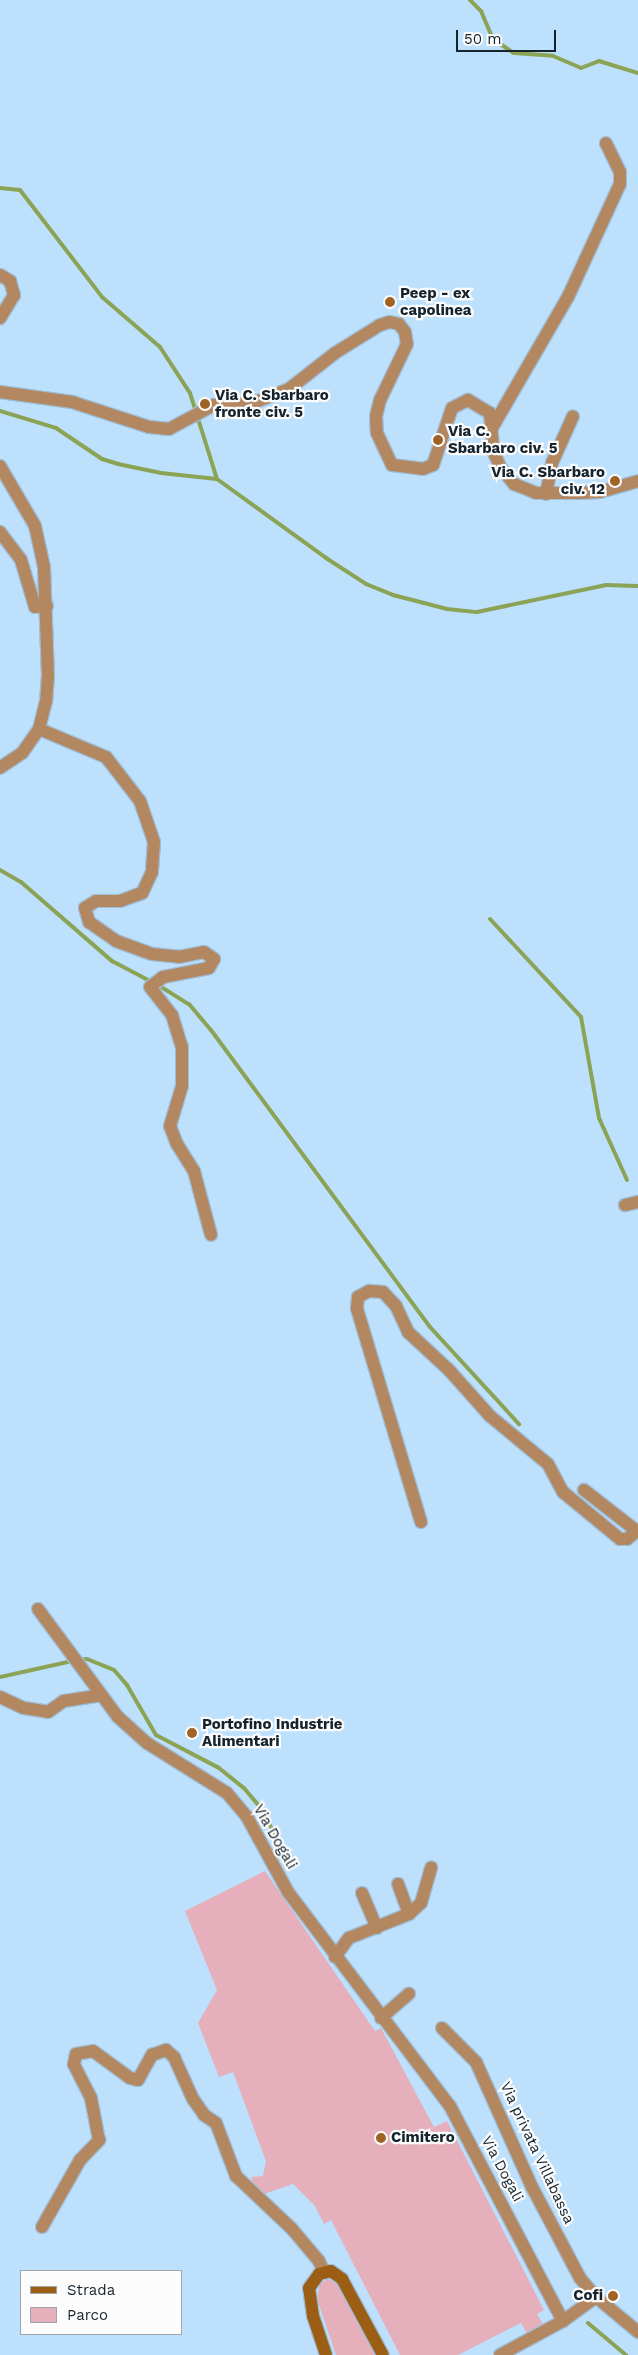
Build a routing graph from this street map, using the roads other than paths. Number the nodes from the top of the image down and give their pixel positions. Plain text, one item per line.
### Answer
1 (606, 143) dead end
2 (0, 275) edge
3 (0, 318) edge
4 (0, 392) edge
5 (573, 416) dead end
6 (492, 428) junction
7 (0, 466) edge
8 (638, 481) edge
9 (546, 494) junction
10 (0, 532) edge
11 (46, 606) junction
12 (39, 729) junction
13 (0, 768) edge
14 (638, 1202) edge
15 (625, 1205) dead end
16 (211, 1235) dead end
17 (584, 1490) dead end
18 (421, 1522) dead end
19 (637, 1532) edge
20 (38, 1609) dead end
21 (102, 1695) junction
22 (0, 1697) edge
23 (431, 1867) dead end
24 (398, 1884) dead end
25 (362, 1894) dead end
26 (409, 1914) junction
27 (377, 1928) junction
28 (336, 1957) junction
29 (409, 1994) dead end
30 (381, 2018) junction
31 (442, 2028) dead end
32 (42, 2227) dead end
33 (324, 2273) junction
34 (596, 2297) junction
35 (563, 2321) junction
36 (638, 2332) edge
37 (326, 2355) edge
38 (383, 2355) edge
39 (500, 2355) edge

1 - 6 street
2 - 3 street
4 - 6 street
5 - 9 street
6 - 9 street
7 - 11 street
8 - 9 street
10 - 11 street
11 - 12 street
12 - 13 street
12 - 16 street
14 - 15 street
17 - 19 street
18 - 19 street
20 - 21 street, Via Dogali
21 - 22 street
21 - 28 street, Via Dogali
23 - 26 street
24 - 26 street
25 - 27 street
26 - 27 street
27 - 28 street
28 - 30 street, Via Dogali
29 - 30 street
30 - 35 street, Via Dogali
31 - 34 street, Via privata Villabassa
32 - 33 street
33 - 37 street
33 - 38 street
34 - 35 street
34 - 36 street, Via privata Villabassa
35 - 39 street

